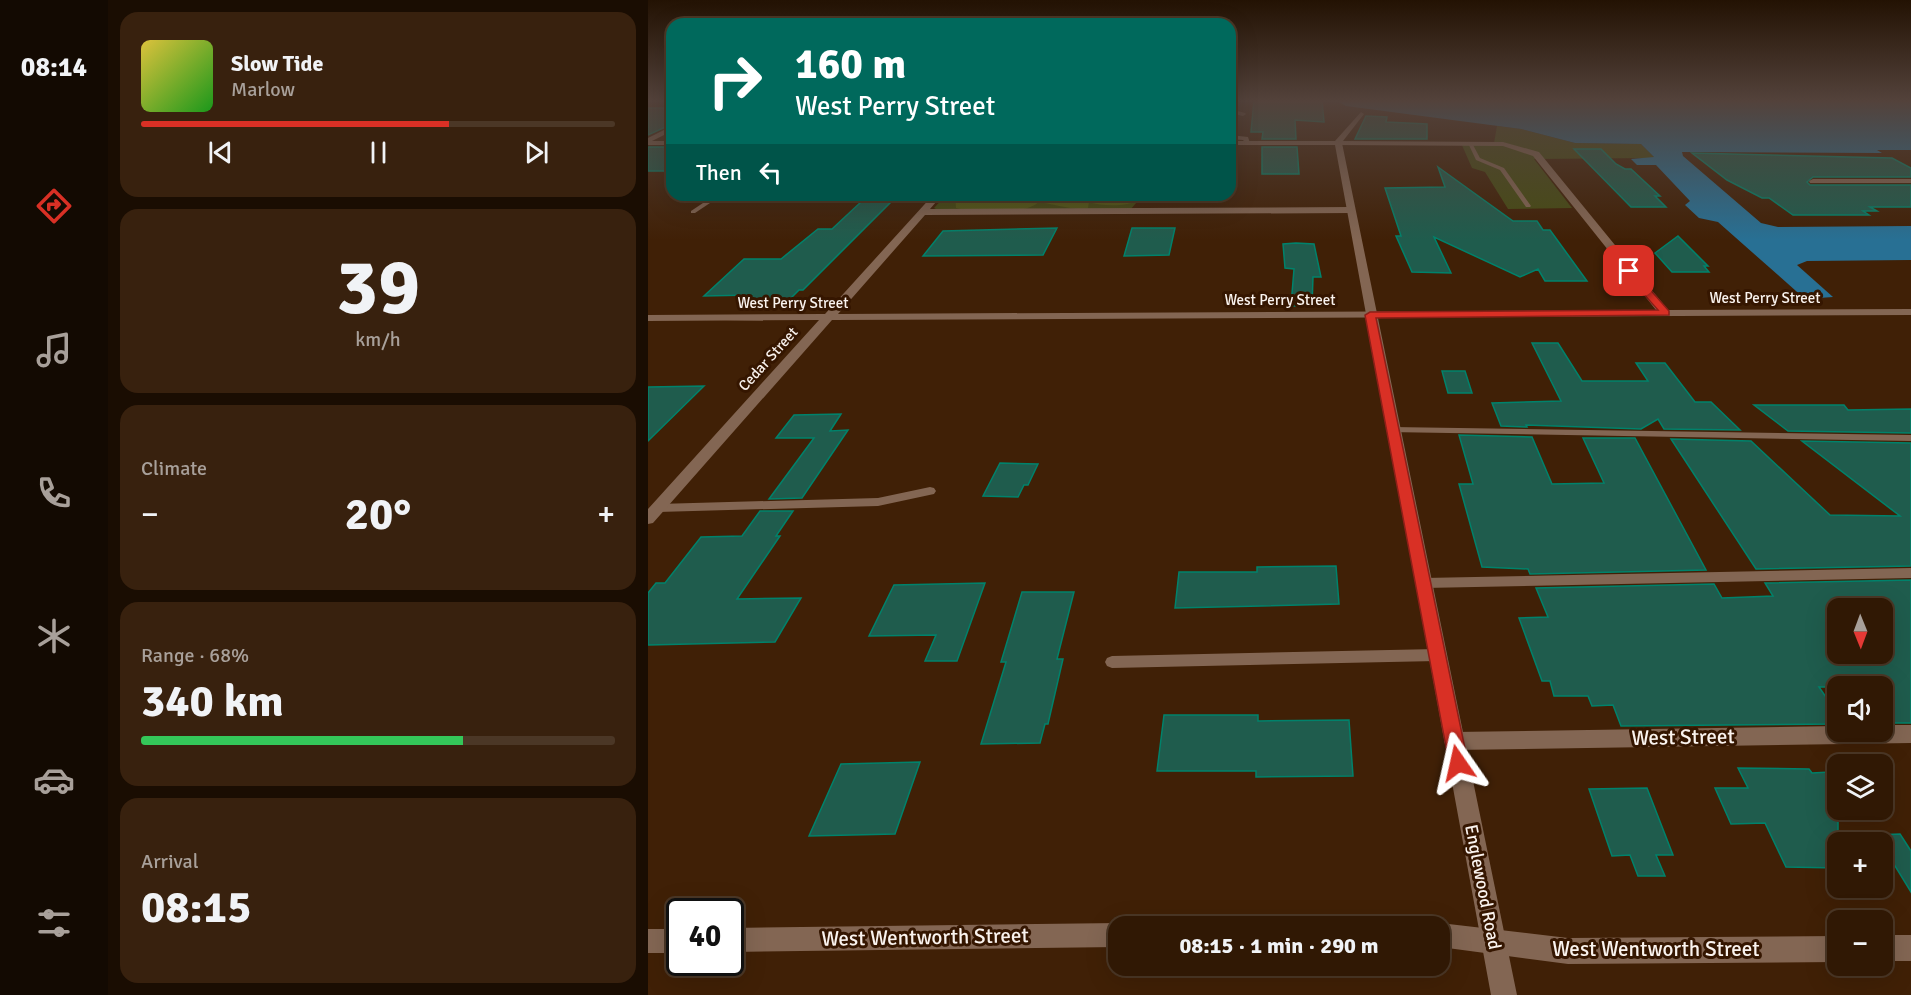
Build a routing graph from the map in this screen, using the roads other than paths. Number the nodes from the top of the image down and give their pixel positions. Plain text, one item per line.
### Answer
1 (1339, 146) edge
2 (1471, 146) edge
3 (1513, 146) edge
4 (1813, 181) dead end
5 (1911, 181) edge
6 (709, 201) edge
7 (932, 201) edge
8 (1528, 206) dead end
9 (1351, 210) junction
10 (693, 212) dead end
11 (922, 212) junction
12 (1911, 312) edge
13 (1665, 313) junction
14 (1370, 315) junction
15 (648, 318) edge
16 (828, 318) junction
17 (1392, 430) junction
18 (1911, 438) edge
19 (930, 491) dead end
20 (658, 507) junction
21 (648, 519) edge
22 (1911, 573) edge
23 (1424, 583) junction
24 (1437, 655) junction
25 (1112, 662) dead end
26 (1911, 734) edge
27 (1454, 741) junction
28 (1108, 935) edge
29 (1450, 936) edge
30 (744, 940) edge
31 (648, 941) edge
32 (666, 941) edge
33 (1493, 942) junction
34 (1893, 948) edge
35 (1911, 948) edge
36 (1827, 949) edge
37 (1504, 995) edge

1 - 9 street, Englewood Road
2 - 8 lane
3 - 13 street
4 - 5 street
6 - 10 lane
7 - 11 street, Cedar Street
9 - 11 street
9 - 14 street, Englewood Road
11 - 16 street, Cedar Street
12 - 13 street, West Perry Street
13 - 14 street, West Perry Street
14 - 16 street, West Perry Street
14 - 17 street, Englewood Road
15 - 16 street, West Perry Street
16 - 20 street, Cedar Street
17 - 18 lane
17 - 23 street, Englewood Road
19 - 20 lane
20 - 21 street, Cedar Street
22 - 23 lane
23 - 24 street, Englewood Road
24 - 25 lane
24 - 27 street, Englewood Road
26 - 27 street, West Street
27 - 33 street, Englewood Road
28 - 30 street, West Wentworth Street
29 - 33 street, West Wentworth Street
31 - 32 street
33 - 36 street, West Wentworth Street
33 - 37 street, Englewood Road
34 - 35 street

